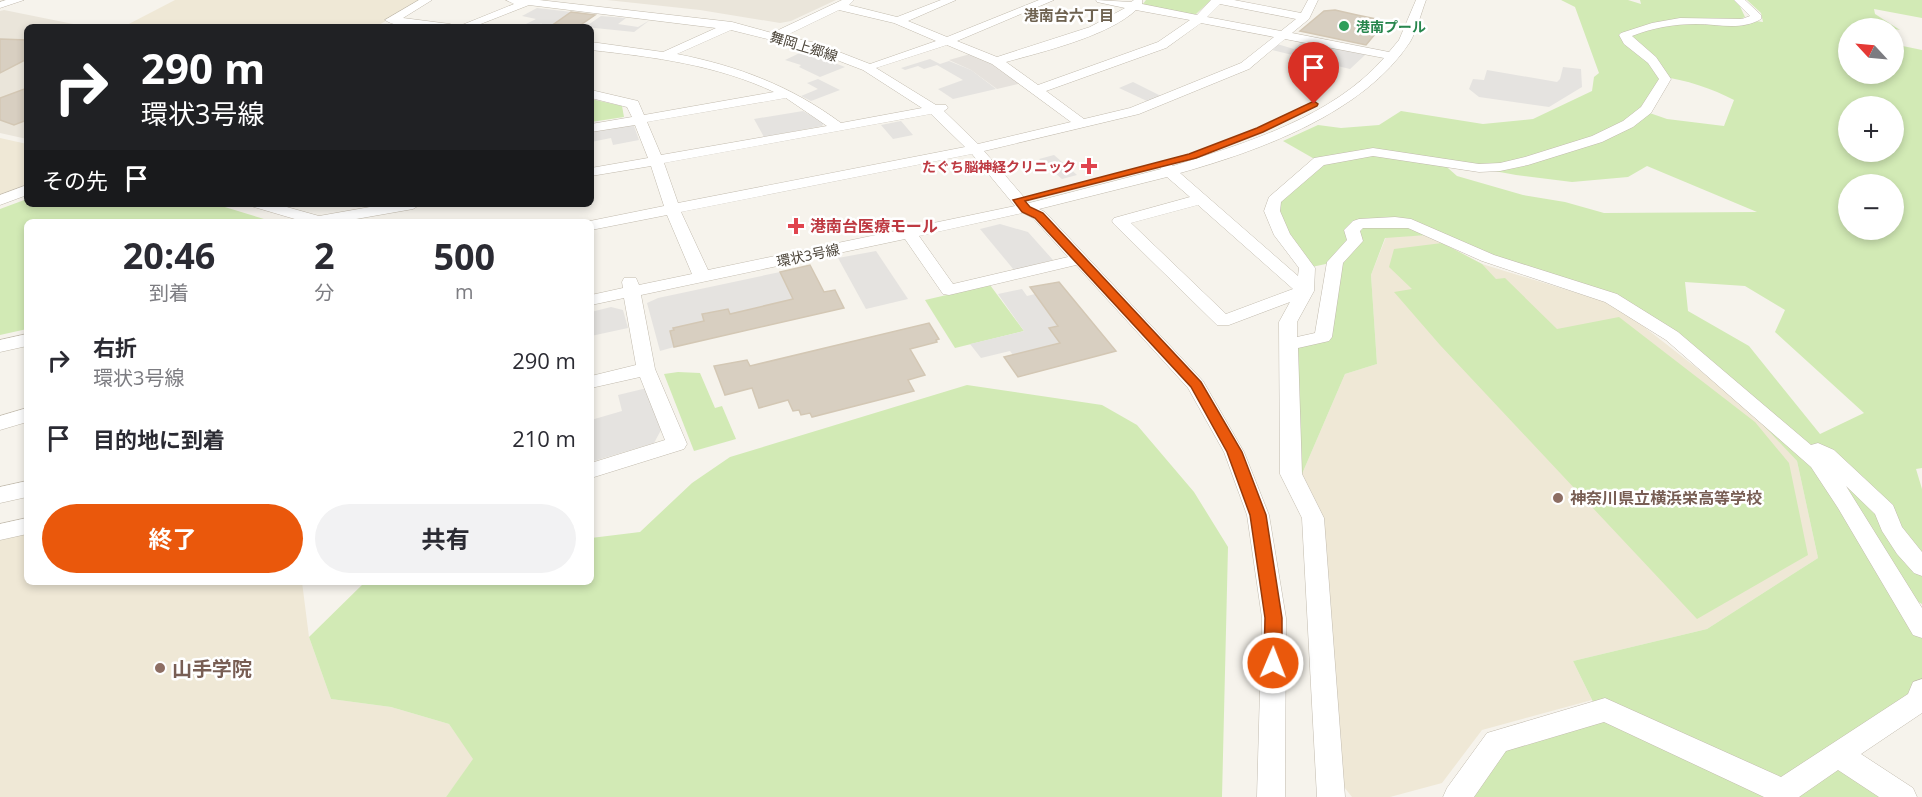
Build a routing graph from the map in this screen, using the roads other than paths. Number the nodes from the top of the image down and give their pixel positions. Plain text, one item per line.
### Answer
1 (19, 0) edge
2 (426, 0) edge
3 (511, 0) edge
4 (554, 0) edge
5 (851, 0) edge
6 (951, 0) edge
7 (1049, 0) edge
8 (1101, 0) edge
9 (1217, 0) edge
10 (1313, 0) edge
11 (1408, 0) edge
12 (1421, 0) edge
13 (1739, 0) edge
14 (529, 1) edge
15 (1137, 3) edge
16 (0, 5) edge
17 (838, 6) junction
18 (1305, 17) junction
19 (1199, 19) junction
20 (898, 21) junction
21 (425, 24) edge
22 (471, 24) edge
23 (734, 24) junction
24 (779, 34) junction
25 (1282, 35) junction
26 (947, 41) junction
27 (594, 46) edge
28 (666, 54) junction
29 (1387, 55) junction
30 (996, 61) junction
31 (876, 64) junction
32 (1037, 90) junction
33 (788, 94) junction
34 (594, 95) edge
35 (941, 108) junction
36 (639, 120) junction
37 (1082, 123) junction
38 (594, 128) edge
39 (838, 128) junction
40 (981, 148) junction
41 (656, 160) junction
42 (1168, 169) junction
43 (594, 171) edge
44 (24, 191) edge
45 (1201, 199) junction
46 (0, 201) edge
47 (1031, 205) junction
48 (270, 207) edge
49 (331, 207) edge
50 (396, 207) edge
51 (673, 210) junction
52 (312, 219) edge
53 (321, 219) edge
54 (330, 219) edge
55 (594, 224) edge
56 (909, 234) junction
57 (1080, 259) junction
58 (699, 272) junction
59 (631, 287) junction
60 (594, 290) edge
61 (1305, 291) junction
62 (594, 299) edge
63 (24, 341) edge
64 (1288, 345) junction
65 (0, 346) edge
66 (646, 369) junction
67 (594, 381) edge
68 (24, 416) edge
69 (0, 423) edge
70 (24, 429) edge
71 (0, 435) edge
72 (1793, 440) junction
73 (594, 470) edge
74 (24, 490) edge
75 (0, 495) edge
76 (24, 527) edge
77 (0, 532) edge
78 (1922, 567) edge
79 (1922, 628) edge
80 (1922, 690) edge
81 (1837, 754) junction
82 (1271, 797) edge
83 (1331, 797) edge
84 (1457, 797) edge
85 (1903, 797) edge

1 - 16 street
2 - 21 street
3 - 14 street, 舞岡上郷線
4 - 23 street, 舞岡上郷線
5 - 17 street
6 - 20 street
7 - 26 street
8 - 15 street
9 - 18 street
9 - 19 street
10 - 18 street
11 - 29 street, 環状3号線
12 - 29 street, 環状3号線
13 - 61 street
14 - 22 street
14 - 23 street, 舞岡上郷線
15 - 19 street
15 - 30 street
17 - 20 street
17 - 24 street
18 - 25 street
19 - 25 street
19 - 32 street
20 - 26 street
23 - 24 street, 舞岡上郷線
23 - 28 street
24 - 31 street, 舞岡上郷線
24 - 35 street, 舞岡上郷線
25 - 29 street
25 - 37 street
26 - 30 street
26 - 31 street
27 - 28 street
28 - 33 street
29 - 42 street, 環状3号線
30 - 32 street
31 - 35 street, 舞岡上郷線
32 - 37 street
33 - 36 street
33 - 39 street
34 - 36 street
35 - 39 street
35 - 40 street, 舞岡上郷線
36 - 38 street
36 - 41 street
37 - 40 street
39 - 41 street
40 - 47 street, 舞岡上郷線
40 - 51 street
41 - 43 street
41 - 51 street
42 - 45 street
42 - 47 street, 環状3号線
44 - 46 street
45 - 61 street
45 - 61 street
47 - 56 street, 環状3号線
47 - 57 street, 舞岡上郷線
47 - 58 street, 環状3号線
48 - 52 street
49 - 53 street
50 - 54 street
51 - 55 street
51 - 58 street
56 - 57 street
56 - 58 street, 環状3号線
57 - 82 street, 舞岡上郷線
58 - 59 street, 環状3号線
59 - 60 street, 環状3号線
59 - 62 street, 環状3号線
59 - 66 street
61 - 64 street
63 - 65 street
64 - 72 street
64 - 83 street
66 - 67 street
66 - 73 street
68 - 69 street
70 - 71 street
72 - 78 street
72 - 79 street
74 - 75 street
76 - 77 street
80 - 81 street
81 - 84 street
81 - 85 street

